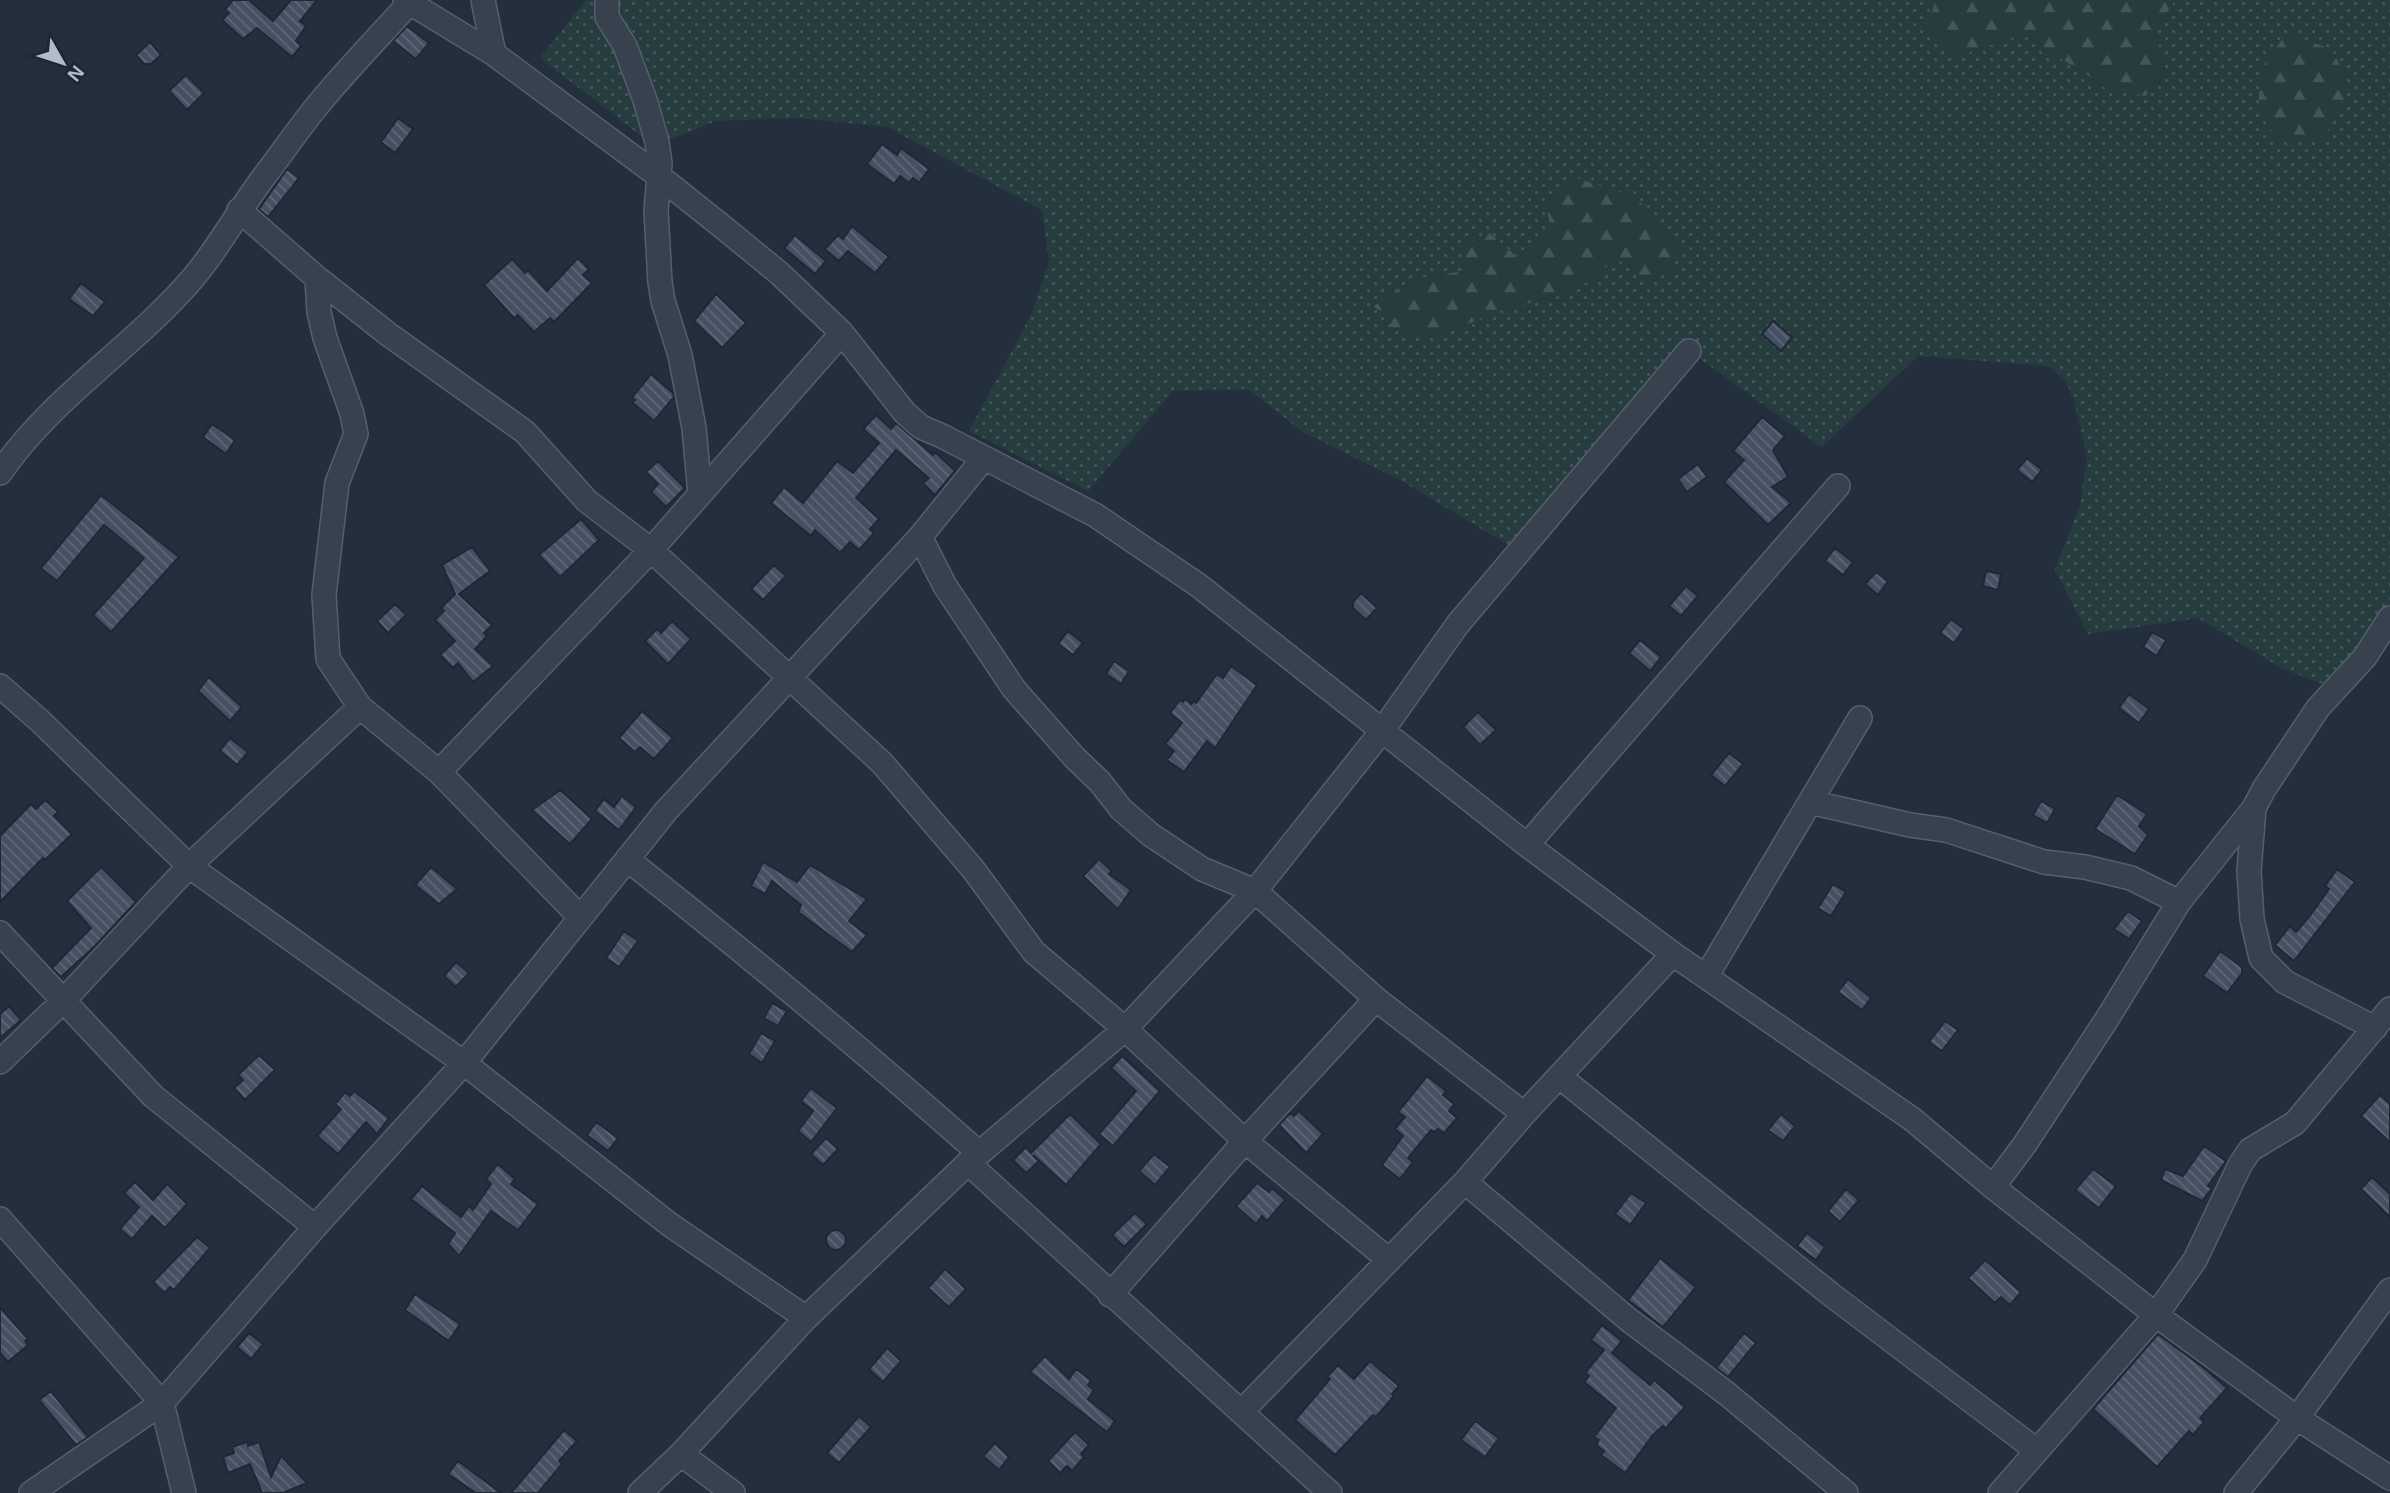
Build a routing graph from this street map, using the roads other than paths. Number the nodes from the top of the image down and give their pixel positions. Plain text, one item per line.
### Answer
1 (482, 0) edge
2 (607, 0) edge
3 (409, 1) edge
4 (494, 54) junction
5 (660, 177) junction
6 (239, 210) junction
7 (317, 278) junction
8 (842, 333) junction
9 (1689, 351) dead end
10 (984, 458) junction
11 (0, 473) edge
12 (1838, 486) dead end
13 (700, 494) junction
14 (920, 537) junction
15 (651, 550) junction
16 (2390, 618) edge
17 (790, 676) junction
18 (0, 686) edge
19 (360, 707) junction
20 (1860, 719) dead end
21 (1382, 731) junction
22 (439, 772) junction
23 (1810, 803) junction
24 (2254, 808) junction
25 (1527, 845) junction
26 (627, 859) junction
27 (189, 866) junction
28 (1255, 891) junction
29 (2179, 902) junction
30 (580, 917) junction
31 (0, 933) edge
32 (1673, 954) junction
33 (1707, 975) junction
34 (1376, 999) junction
35 (64, 1000) junction
36 (2390, 1009) edge
37 (2375, 1028) junction
38 (1125, 1029) junction
39 (0, 1062) edge
40 (464, 1063) junction
41 (1560, 1077) junction
42 (1524, 1114) junction
43 (1245, 1141) junction
44 (974, 1158) junction
45 (1465, 1182) junction
46 (1993, 1187) junction
47 (0, 1219) edge
48 (315, 1227) junction
49 (1389, 1259) junction
50 (2390, 1290) edge
51 (1110, 1295) junction
52 (2156, 1315) junction
53 (806, 1318) junction
54 (162, 1403) junction
55 (1242, 1411) junction
56 (2297, 1418) junction
57 (2036, 1450) junction
58 (681, 1454) junction
59 (2390, 1478) edge
60 (31, 1493) edge
61 (184, 1493) edge
62 (640, 1493) edge
63 (733, 1493) edge
64 (1330, 1493) edge
65 (1846, 1493) edge
66 (2000, 1493) edge
67 (2236, 1493) edge

1 - 4 street
2 - 5 street
3 - 4 street
3 - 6 street
4 - 5 street
5 - 8 street
5 - 13 street
6 - 7 street
6 - 11 street
7 - 15 street
7 - 19 street
8 - 10 street
8 - 13 street
9 - 21 street
10 - 14 street
10 - 21 street
12 - 25 street
13 - 15 street
14 - 17 street
14 - 28 street
15 - 17 street
15 - 22 street
16 - 24 street
17 - 26 street
17 - 38 street
18 - 27 street
19 - 22 street
19 - 27 street
20 - 23 street
21 - 25 street
21 - 28 street
22 - 30 street
23 - 29 street
23 - 33 street
24 - 29 street
24 - 37 street
25 - 32 street
26 - 30 street
26 - 44 street
27 - 35 street
27 - 40 street
28 - 34 street
28 - 38 street
29 - 46 street
30 - 40 street
31 - 35 street
32 - 33 street
32 - 41 street
33 - 46 street
34 - 42 street
34 - 43 street
35 - 39 street
35 - 48 street
36 - 37 street
37 - 52 street
38 - 43 street
38 - 44 street
40 - 48 street
40 - 53 street
41 - 42 street
41 - 57 street
42 - 45 street
43 - 49 street
43 - 51 street
44 - 51 street
44 - 53 street
45 - 49 street
45 - 65 street
46 - 52 street
47 - 54 street
48 - 54 street
49 - 55 street
50 - 56 street
51 - 55 street
52 - 56 street
52 - 57 street
53 - 58 street
54 - 60 street
54 - 61 street
55 - 64 street
56 - 59 street
56 - 67 street
57 - 66 street
58 - 62 street
58 - 63 street

